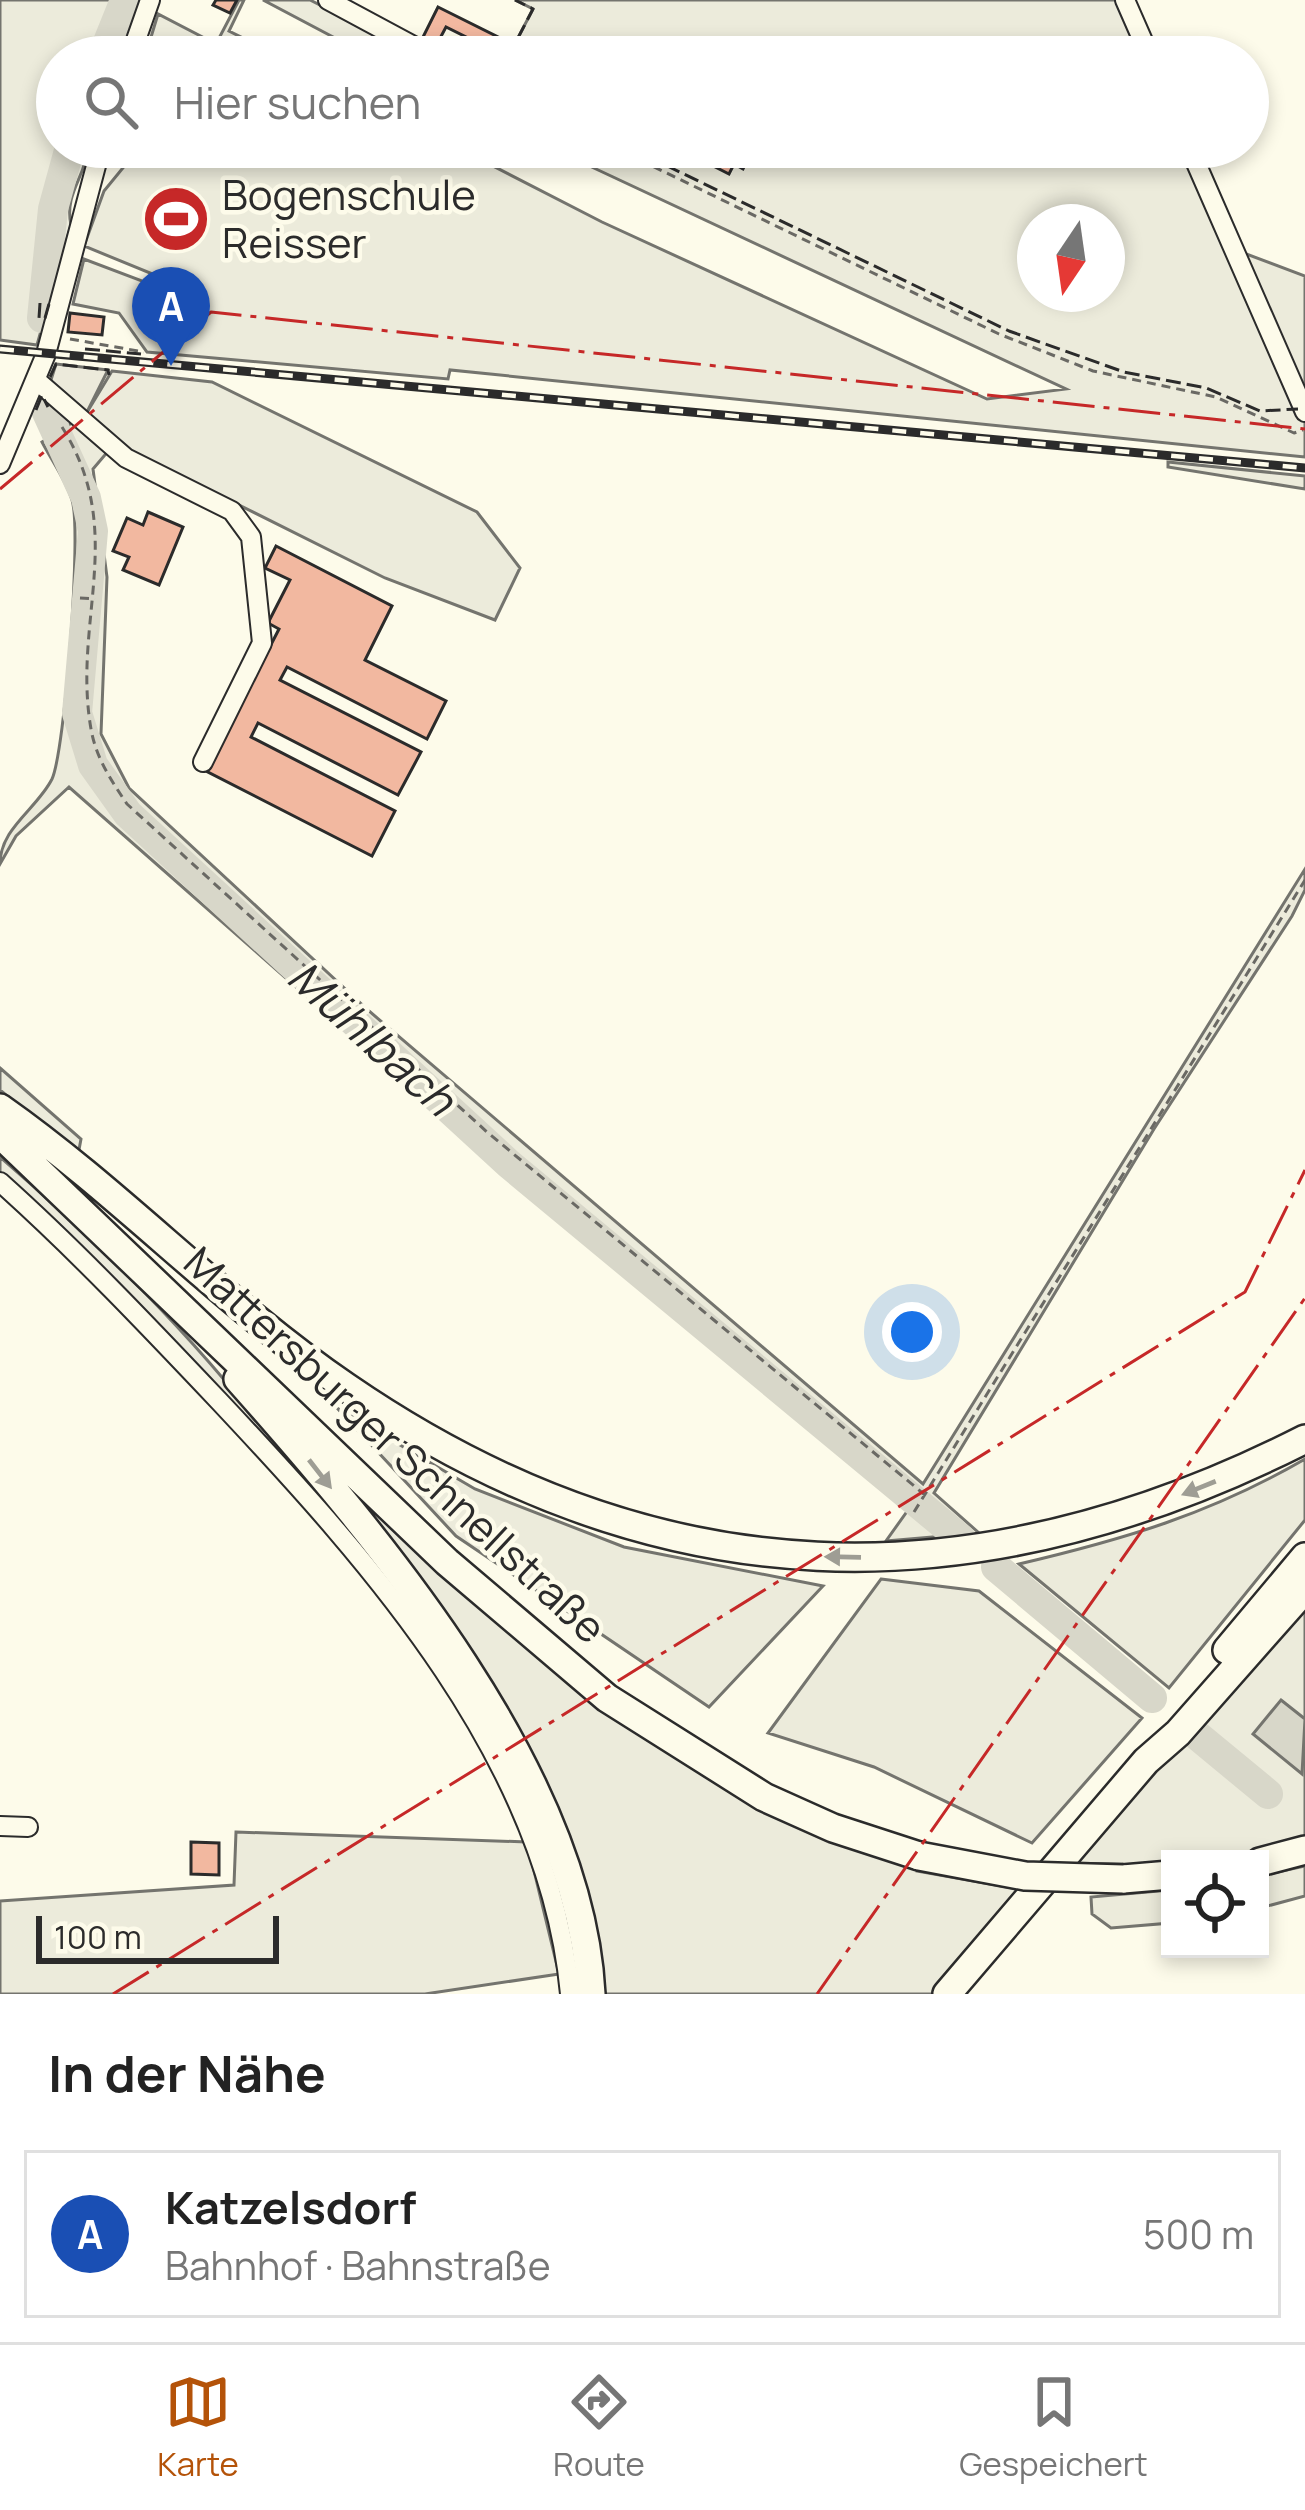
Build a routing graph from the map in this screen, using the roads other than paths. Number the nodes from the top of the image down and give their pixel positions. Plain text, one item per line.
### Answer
1 (150, 0) edge
2 (328, 0) edge
3 (1125, 0) edge
4 (137, 36) edge
5 (395, 36) edge
6 (1141, 36) edge
7 (95, 168) edge
8 (1198, 168) edge
9 (42, 377) junction
10 (1305, 412) edge
11 (0, 464) edge
12 (203, 762) dead end
13 (0, 1111) edge
14 (0, 1134) edge
15 (0, 1182) edge
16 (165, 1287) junction
17 (283, 1399) junction
18 (1305, 1438) edge
19 (1305, 1557) edge
20 (1305, 1587) edge
21 (1146, 1761) junction
22 (0, 1826) edge
23 (28, 1827) dead end
24 (1305, 1850) edge
25 (1269, 1860) edge
26 (1161, 1876) edge
27 (570, 1994) edge
28 (591, 1994) edge
29 (947, 1994) edge

1 - 4 street
2 - 5 street
3 - 6 street
7 - 9 street
8 - 10 street
9 - 11 street
9 - 12 street
13 - 17 highway
18 -> 13 highway, Mattersburger Schnellstraße
14 - 16 highway, Mattersburger Schnellstraße
15 - 27 street
16 - 17 highway, Mattersburger Schnellstraße
16 -> 28 highway
17 - 26 highway, Mattersburger Schnellstraße, bridge
19 - 21 highway
20 - 21 highway
21 - 29 highway
22 - 23 street
24 - 25 highway

